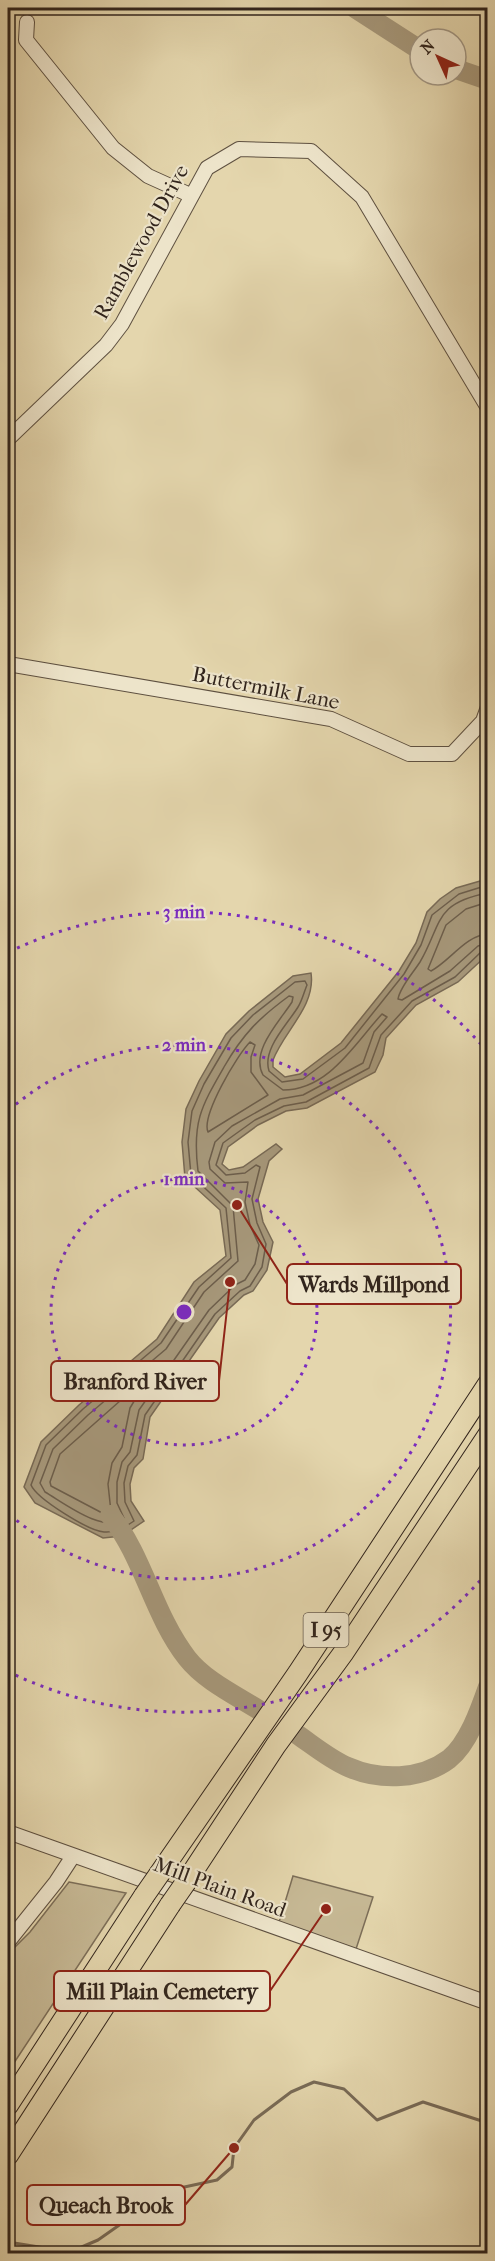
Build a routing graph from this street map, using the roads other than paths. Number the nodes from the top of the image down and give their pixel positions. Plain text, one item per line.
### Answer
1 (27, 22) dead end
2 (190, 195) junction
3 (488, 408) edge
4 (8, 439) edge
5 (8, 664) edge
6 (488, 706) edge
7 (488, 1384) edge
8 (488, 1434) edge
9 (8, 1832) edge
10 (73, 1856) junction
11 (8, 1942) edge
12 (488, 2003) edge
13 (8, 2105) edge
14 (8, 2155) edge

1 - 2 street
2 - 3 street, Ramblewood Drive
2 - 4 street, Ramblewood Drive
5 - 6 street, Buttermilk Lane
7 - 13 highway, I 95, bridge
8 - 14 highway, I 95, bridge
9 - 10 street, Mill Plain Road
10 - 11 street
10 - 12 street, Mill Plain Road

